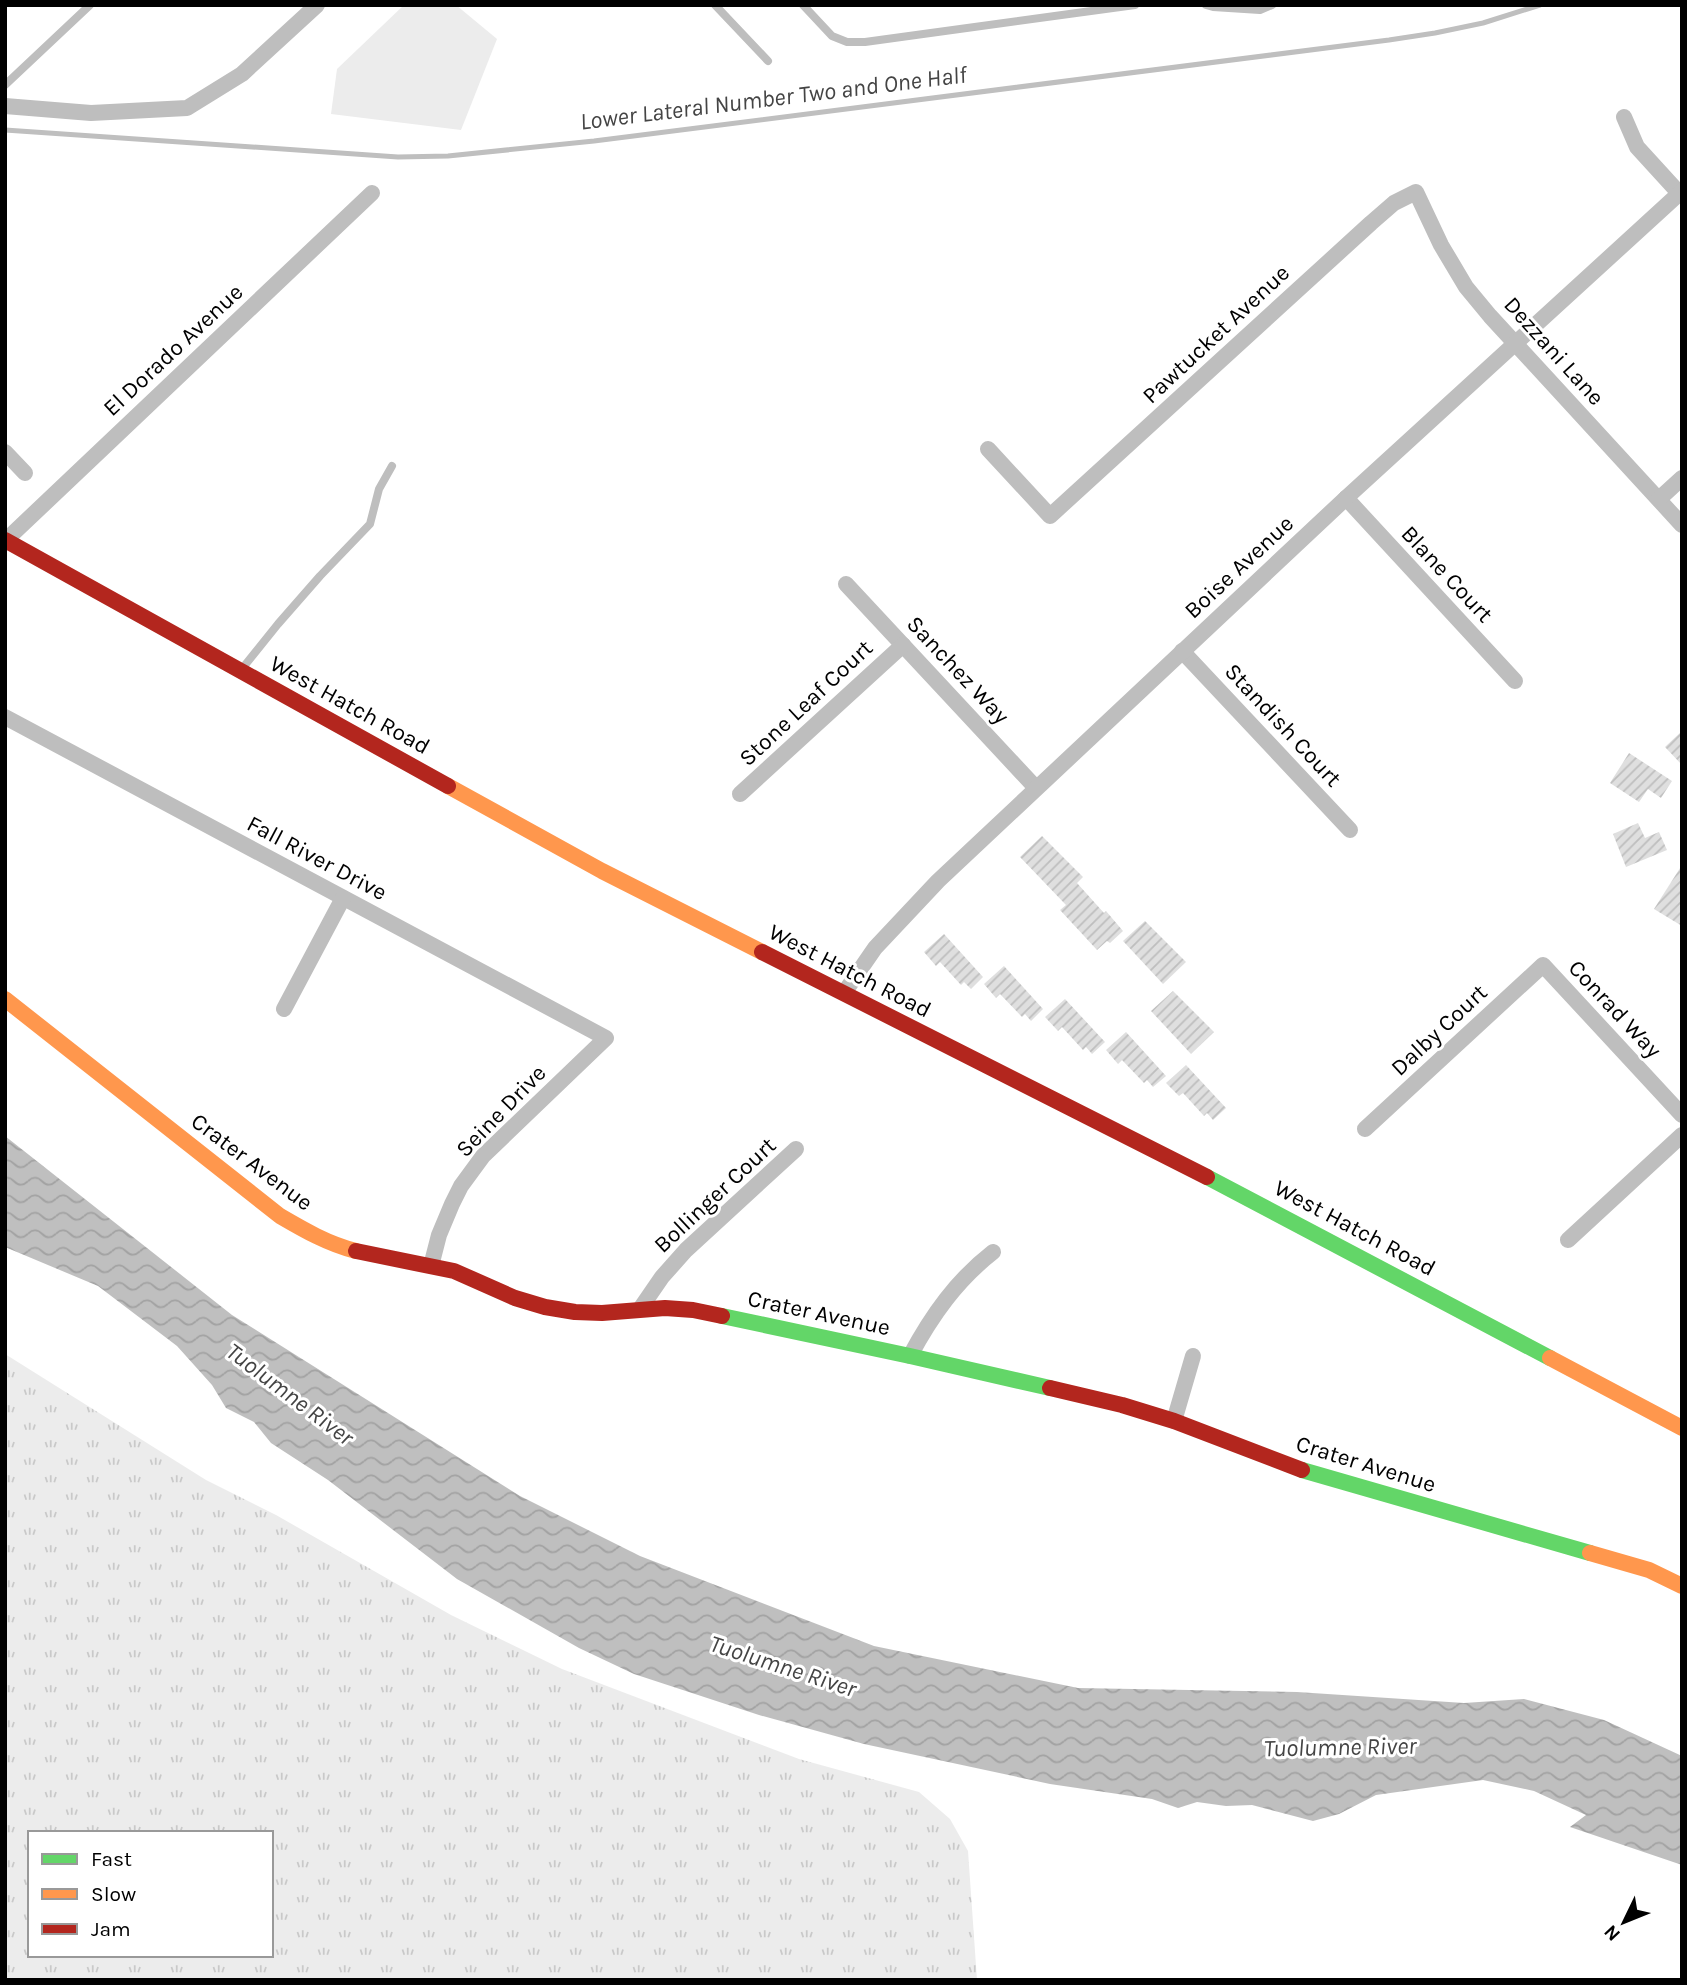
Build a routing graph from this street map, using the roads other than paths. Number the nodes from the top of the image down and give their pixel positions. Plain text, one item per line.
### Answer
1 (90, 5) edge
2 (317, 5) edge
3 (715, 5) edge
4 (803, 5) edge
5 (1135, 5) edge
6 (1206, 5) edge
7 (1272, 5) edge
8 (768, 61) dead end
9 (5, 85) edge
10 (5, 107) edge
11 (1624, 117) dead end
12 (1416, 192) joint
13 (1681, 192) edge
14 (372, 193) dead end
15 (1515, 343) junction
16 (988, 449) dead end
17 (5, 452) edge
18 (392, 466) dead end
19 (25, 473) dead end
20 (1682, 478) edge
21 (1346, 498) junction
22 (1658, 499) junction
23 (1682, 525) edge
24 (5, 540) edge
25 (846, 584) dead end
26 (903, 645) junction
27 (1182, 651) junction
28 (241, 670) junction
29 (1515, 681) dead end
30 (5, 717) edge
31 (1036, 788) junction
32 (740, 794) dead end
33 (1350, 830) dead end
34 (343, 898) junction
35 (1543, 965) joint
36 (845, 993) junction
37 (5, 999) edge
38 (284, 1009) dead end
39 (606, 1038) joint
40 (1682, 1115) edge
41 (1366, 1129) dead end
42 (1682, 1135) edge
43 (796, 1149) dead end
44 (1568, 1240) dead end
45 (993, 1252) dead end
46 (431, 1266) junction
47 (640, 1309) junction
48 (910, 1356) junction
49 (1193, 1356) dead end
50 (1174, 1421) junction
51 (1682, 1427) edge
52 (1682, 1586) edge

1 - 9 lane
2 - 10 street
3 - 8 lane
4 - 5 lane
6 - 7 lane
11 - 13 street
12 - 15 street, Dezzani Lane
12 - 16 street, Pawtucket Avenue
13 - 15 street, Boise Avenue
14 - 24 street, El Dorado Avenue
15 - 21 street, Boise Avenue
15 - 22 street, Dezzani Lane
17 - 19 street
18 - 28 lane
20 - 22 street
21 - 27 street, Boise Avenue
21 - 29 street, Blane Court
22 - 23 street, Dezzani Lane
24 - 28 main road, West Hatch Road
25 - 26 street, Sanchez Way
26 - 31 street, Sanchez Way
26 - 32 street, Stone Leaf Court
27 - 31 street, Boise Avenue
27 - 33 street, Standish Court
28 - 36 main road, West Hatch Road
30 - 34 street, Fall River Drive
31 - 36 street, Boise Avenue
34 - 38 street
34 - 39 street, Fall River Drive
35 - 40 street, Conrad Way
35 - 41 street, Dalby Court
36 - 51 main road, West Hatch Road
37 - 46 main road, Crater Avenue
39 - 46 street, Seine Drive
42 - 44 street
43 - 47 street, Bollinger Court
45 - 48 street
46 - 47 main road, Crater Avenue
47 - 48 main road, Crater Avenue
48 - 50 main road, Crater Avenue
49 - 50 street
50 - 52 main road, Crater Avenue

